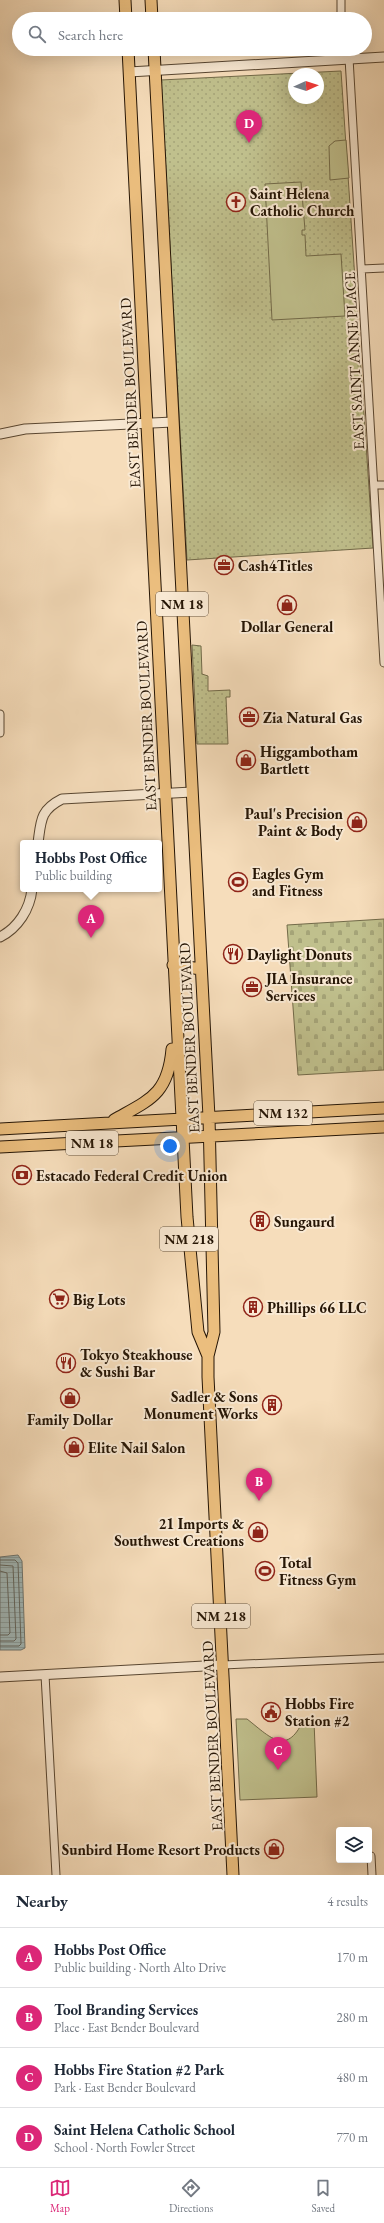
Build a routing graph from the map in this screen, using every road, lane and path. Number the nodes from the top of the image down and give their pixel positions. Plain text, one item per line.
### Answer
1 (125, 0) edge
2 (151, 0) edge
3 (341, 0) edge
4 (126, 12) edge
5 (152, 12) edge
6 (340, 12) edge
7 (128, 56) edge
8 (154, 56) edge
9 (339, 56) edge
10 (384, 57) edge
11 (349, 58) junction
12 (339, 59) junction
13 (155, 71) junction
14 (129, 72) junction
15 (384, 268) edge
16 (362, 269) junction
17 (172, 422) junction
18 (147, 423) junction
19 (0, 434) edge
20 (374, 485) junction
21 (384, 485) edge
22 (384, 663) edge
23 (0, 714) edge
24 (0, 733) edge
25 (192, 792) junction
26 (165, 793) junction
27 (38, 840) edge
28 (31, 892) edge
29 (0, 937) edge
30 (173, 965) junction
31 (201, 969) junction
32 (177, 1036) junction
33 (384, 1108) edge
34 (209, 1117) junction
35 (182, 1119) junction
36 (110, 1123) junction
37 (384, 1127) edge
38 (0, 1128) edge
39 (210, 1136) junction
40 (183, 1138) junction
41 (0, 1148) edge
42 (208, 1356) junction
43 (384, 1658) edge
44 (223, 1665) junction
45 (45, 1675) junction
46 (0, 1677) edge
47 (371, 1863) edge
48 (56, 1875) edge
49 (233, 1875) edge
50 (372, 1875) edge

1 - 4 main road
2 - 5 main road
3 - 6 street
7 - 14 main road, NM 18
8 - 13 main road, NM 18
9 - 12 street
10 - 11 street
11 - 12 street
11 - 16 street, EAST SAINT ANNE PLACE
12 - 13 street
13 - 14 street
13 - 17 main road, EAST BENDER BOULEVARD / NM 18
14 - 18 main road, EAST BENDER BOULEVARD / NM 18
15 - 16 street
16 - 20 street, EAST SAINT ANNE PLACE
17 - 18 street
17 - 25 main road, EAST BENDER BOULEVARD / NM 18
18 - 19 street
18 - 26 main road, EAST BENDER BOULEVARD / NM 18
20 - 21 street
20 - 22 street, EAST SAINT ANNE PLACE
23 - 24 street
25 - 26 street
25 - 31 main road, EAST BENDER BOULEVARD / NM 18
26 - 27 street
26 - 30 main road, EAST BENDER BOULEVARD / NM 18
28 - 29 street
30 - 31 main road
30 - 32 main road, EAST BENDER BOULEVARD / NM 18
31 - 34 main road, EAST BENDER BOULEVARD / NM 18
32 - 35 main road, EAST BENDER BOULEVARD / NM 18
32 - 36 main road
33 - 34 main road, NM 132
34 - 35 main road, NM 132
34 - 39 main road, EAST BENDER BOULEVARD / NM 18
35 - 36 main road, NM 18
35 - 40 main road, EAST BENDER BOULEVARD / NM 218
36 - 38 main road, NM 18
37 - 39 main road, NM 132
39 - 40 main road, NM 132
39 - 42 main road, EAST BENDER BOULEVARD
40 - 41 main road, NM 18
40 - 42 main road, EAST BENDER BOULEVARD / NM 218
42 - 44 main road, EAST BENDER BOULEVARD / NM 218
43 - 44 street
44 - 45 street
44 - 49 main road, EAST BENDER BOULEVARD / NM 218
45 - 46 street
45 - 48 street
47 - 50 street

